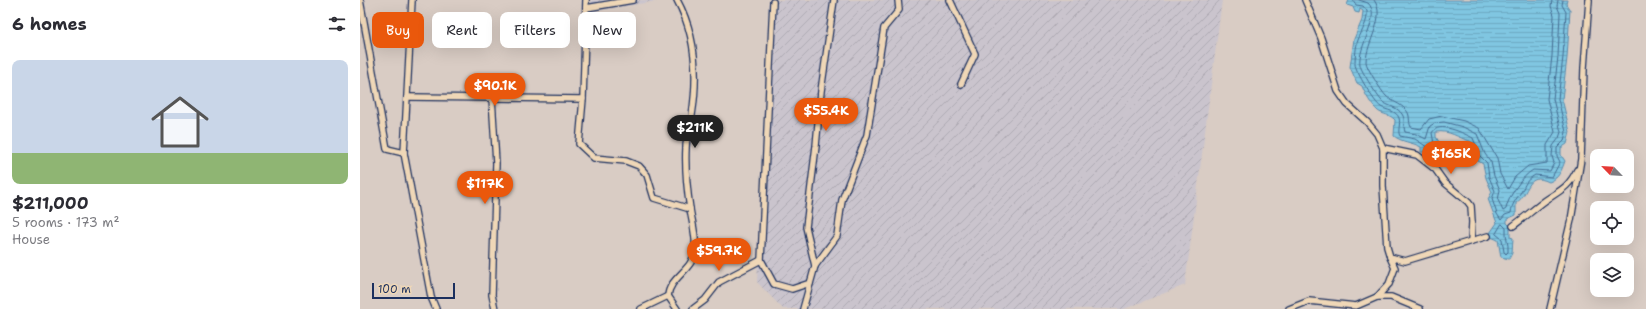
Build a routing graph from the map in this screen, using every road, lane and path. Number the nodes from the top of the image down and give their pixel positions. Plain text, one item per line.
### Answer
1 (360, 0) edge
2 (412, 0) edge
3 (586, 0) edge
4 (633, 0) edge
5 (677, 0) edge
6 (834, 0) edge
7 (898, 0) edge
8 (950, 0) edge
9 (1305, 0) edge
10 (1589, 0) edge
11 (773, 2) dead end
12 (586, 8) junction
13 (961, 84) dead end
14 (408, 97) junction
15 (492, 98) junction
16 (583, 99) junction
17 (1383, 148) junction
18 (404, 153) junction
19 (1580, 164) junction
20 (690, 209) junction
21 (1513, 226) dead end
22 (1488, 236) dead end
23 (1471, 241) junction
24 (1390, 257) junction
25 (761, 260) junction
26 (1405, 261) junction
27 (815, 266) junction
28 (1396, 268) junction
29 (810, 283) junction
30 (1389, 284) junction
31 (668, 296) junction
32 (1377, 297) junction
33 (1391, 297) junction
34 (436, 309) edge
35 (494, 309) edge
36 (641, 309) edge
37 (677, 309) edge
38 (692, 309) edge
39 (803, 309) edge
40 (1290, 309) edge
41 (1420, 309) edge
42 (1550, 309) edge

1 - 18 street
2 - 14 street
3 - 12 street
4 - 12 street
5 - 20 street
6 - 27 street
7 - 27 street
8 - 13 street
9 - 17 street
10 - 19 street
11 - 25 street
12 - 16 street
14 - 15 street
14 - 18 street
15 - 16 street
15 - 35 street
16 - 20 street
17 - 23 street
17 - 24 street
18 - 34 street
19 - 21 street
19 - 42 street
20 - 31 street
22 - 23 street
23 - 26 street
24 - 26 street
24 - 28 street
25 - 29 street
25 - 38 street
26 - 28 street
27 - 29 street
28 - 30 street
29 - 39 street
30 - 32 street
30 - 33 street
31 - 36 street
31 - 37 street
32 - 33 street
32 - 40 street
33 - 41 street

